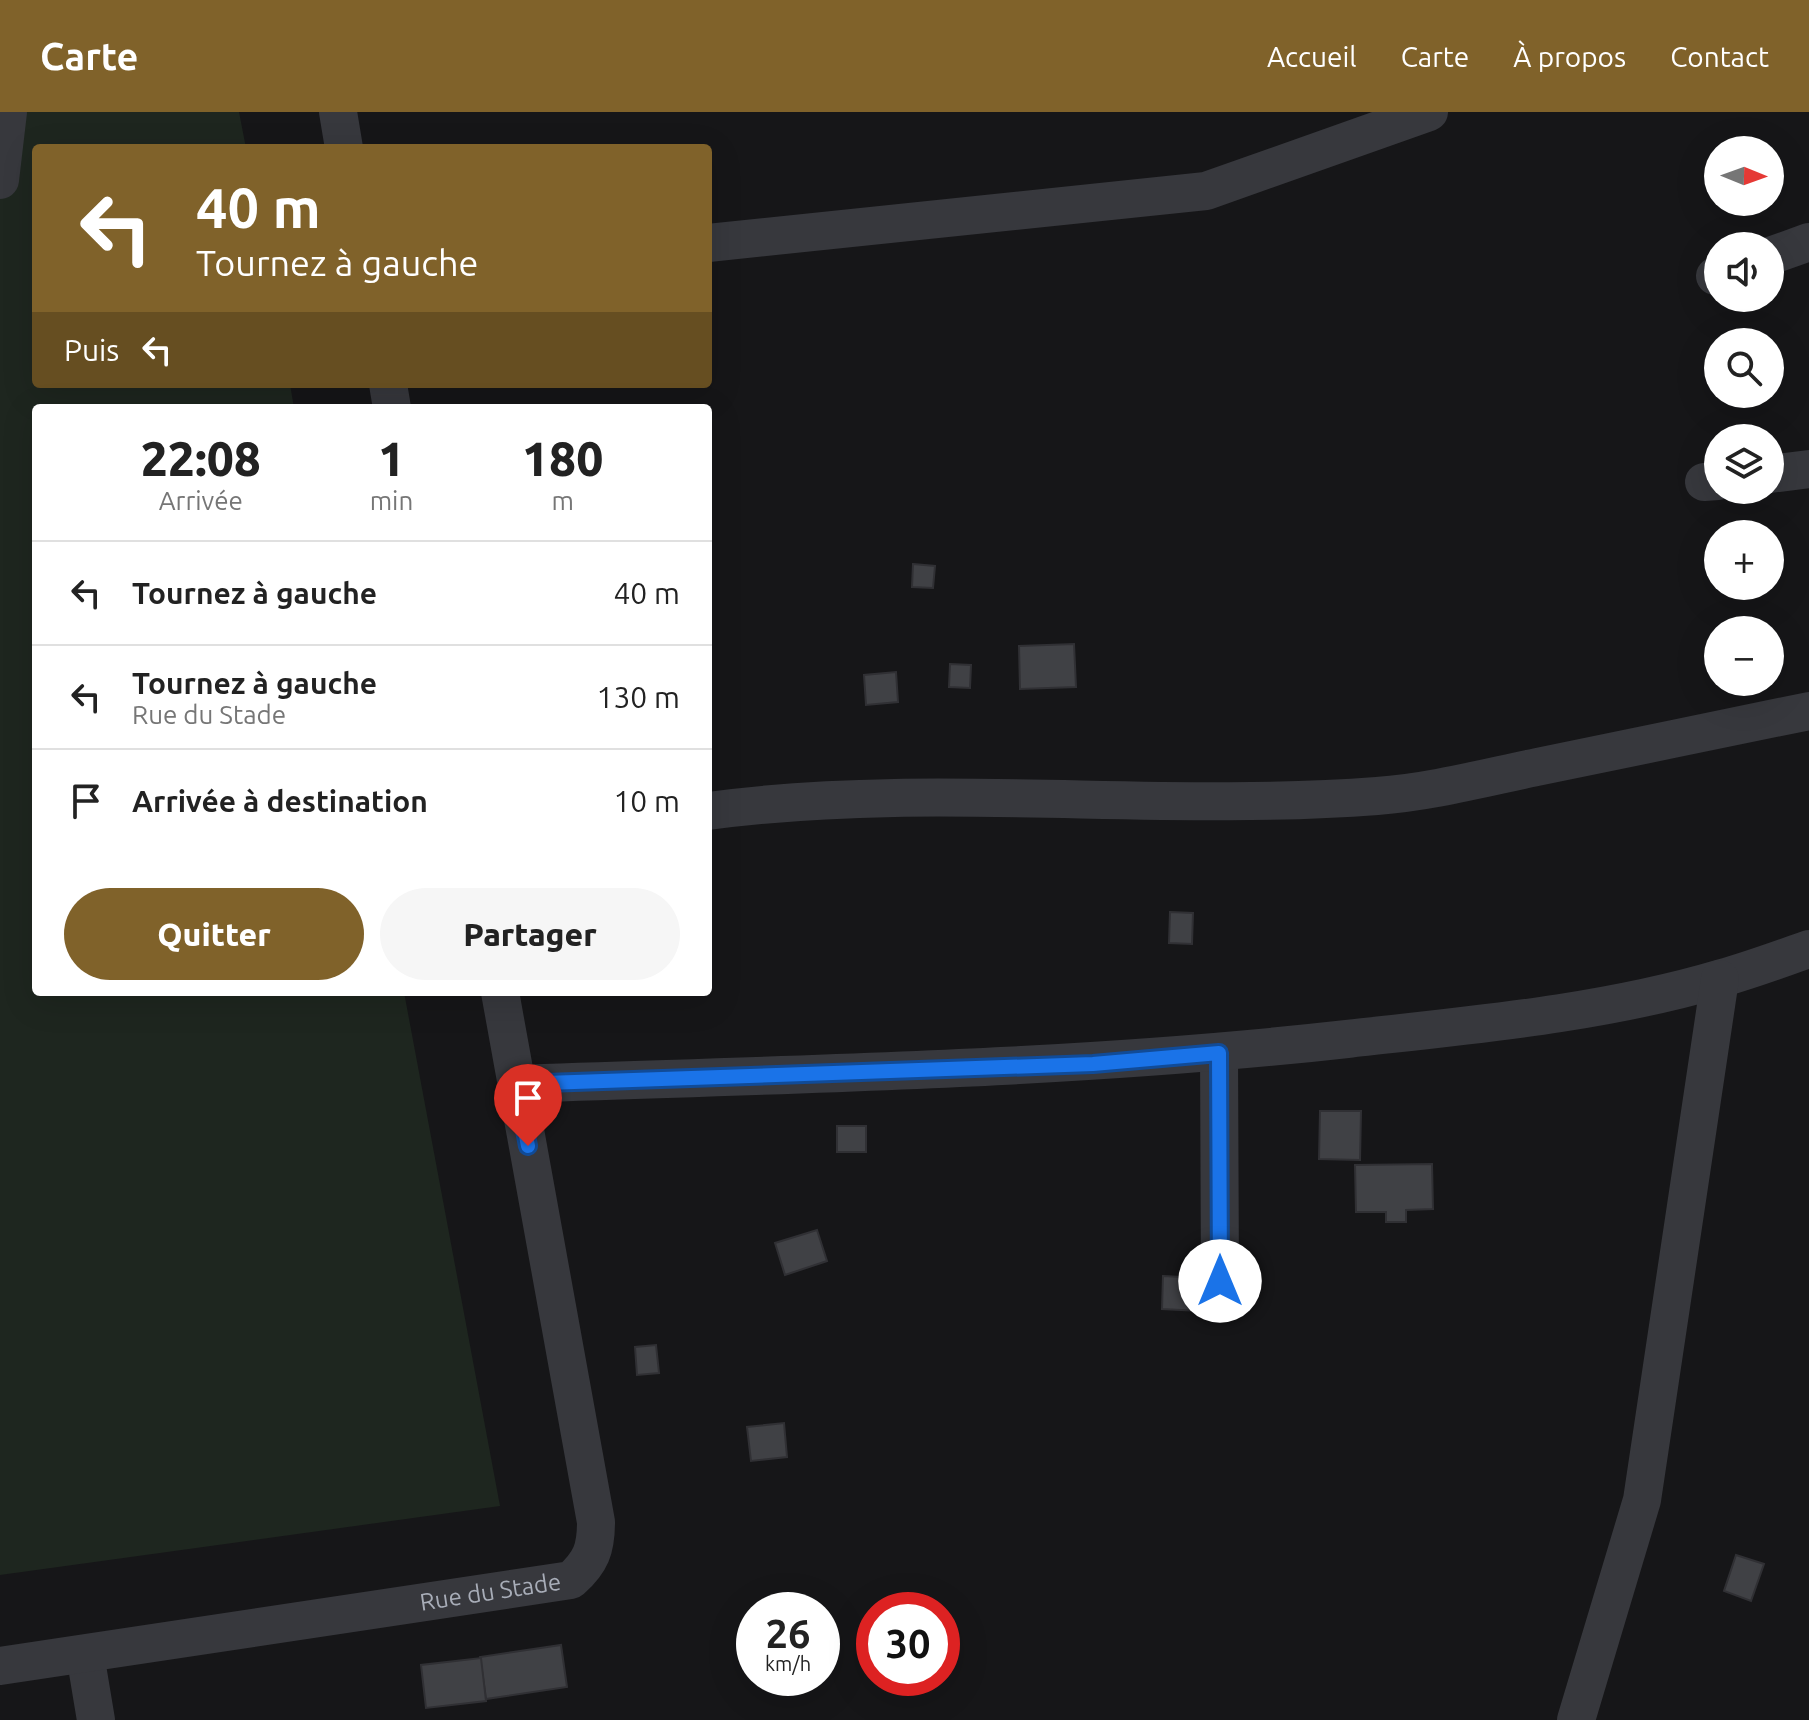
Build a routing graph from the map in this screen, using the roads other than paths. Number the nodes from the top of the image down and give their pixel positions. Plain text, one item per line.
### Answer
1 (8, 112) edge
2 (338, 112) edge
3 (1429, 112) edge
4 (343, 144) edge
5 (0, 180) edge
6 (1809, 242) edge
7 (712, 243) edge
8 (1784, 251) edge
9 (1809, 469) edge
10 (1784, 472) edge
11 (1809, 711) edge
12 (712, 810) edge
13 (1809, 949) edge
14 (1720, 979) junction
15 (501, 996) edge
16 (1219, 1053) junction
17 (516, 1084) junction
18 (1220, 1281) dead end
19 (85, 1654) junction
20 (0, 1666) edge
21 (96, 1720) edge
22 (1576, 1720) edge

1 - 5 street
2 - 4 street
3 - 7 street
6 - 8 street
9 - 10 street
11 - 12 street
13 - 14 street
14 - 16 street
14 - 22 street
15 - 17 street, Rue du Stade
16 - 17 street
16 - 18 street
17 - 19 street, Rue du Stade
19 - 20 street, Rue du Stade
19 - 21 street

